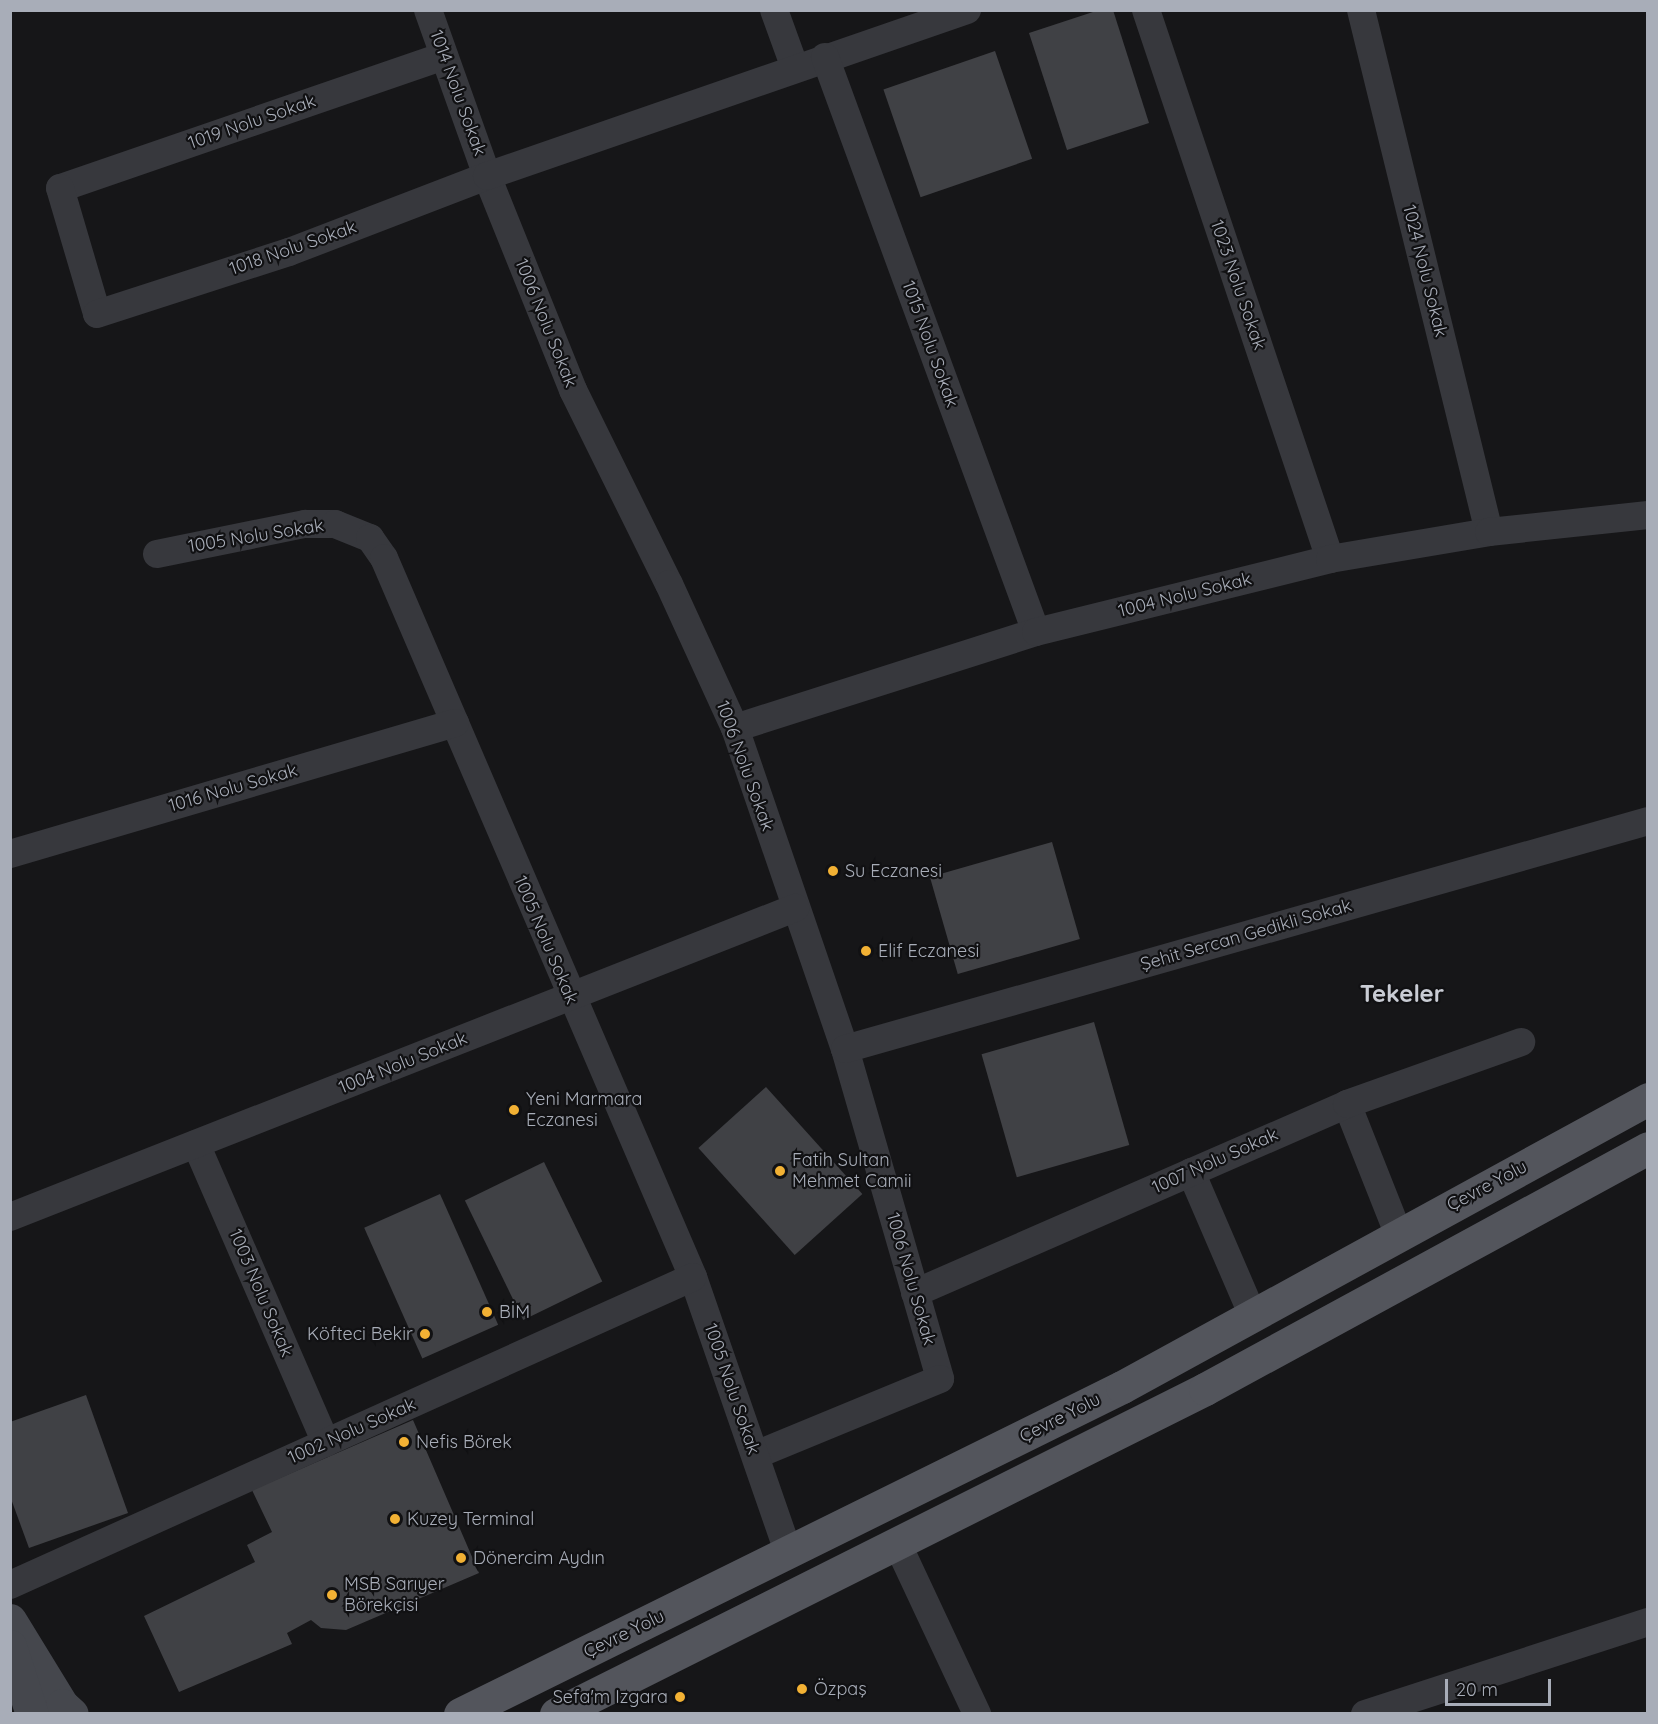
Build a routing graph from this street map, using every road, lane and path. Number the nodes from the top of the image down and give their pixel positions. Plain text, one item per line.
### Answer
1 (428, 10) edge
2 (774, 10) edge
3 (967, 10) edge
4 (1146, 10) edge
5 (1361, 10) edge
6 (444, 56) junction
7 (825, 57) junction
8 (795, 68) junction
9 (487, 176) junction
10 (97, 314) joint
11 (1647, 515) edge
12 (1489, 532) junction
13 (157, 554) dead end
14 (1330, 559) junction
15 (1036, 632) junction
16 (454, 723) junction
17 (735, 728) junction
18 (1647, 820) edge
19 (10, 854) edge
20 (795, 908) junction
21 (570, 997) junction
22 (1521, 1042) dead end
23 (845, 1049) junction
24 (1647, 1099) edge
25 (1347, 1104) junction
26 (196, 1144) junction
27 (1647, 1148) edge
28 (1191, 1172) junction
29 (10, 1217) edge
30 (1398, 1233) junction
31 (693, 1277) junction
32 (915, 1293) junction
33 (1253, 1316) junction
34 (326, 1443) junction
35 (756, 1455) junction
36 (898, 1545) junction
37 (788, 1552) junction
38 (10, 1586) edge
39 (10, 1620) edge
40 (1647, 1622) edge
41 (10, 1646) edge
42 (32, 1713) edge
43 (72, 1713) edge
44 (460, 1713) edge
45 (556, 1713) edge
46 (977, 1713) edge
47 (1365, 1713) edge

1 - 6 street, 1014 Nolu Sokak
2 - 8 street
3 - 7 street, 1018 Nolu Sokak
4 - 14 street, 1023 Nolu Sokak
5 - 12 street, 1024 Nolu Sokak
6 - 9 street, 1014 Nolu Sokak
6 - 10 street, 1019 Nolu Sokak
7 - 8 street, 1018 Nolu Sokak
7 - 15 street, 1015 Nolu Sokak
8 - 9 street, 1018 Nolu Sokak
9 - 10 street, 1018 Nolu Sokak
9 - 17 street, 1006 Nolu Sokak
11 - 12 street, 1004 Nolu Sokak
12 - 14 street, 1004 Nolu Sokak
13 - 16 street, 1005 Nolu Sokak
14 - 15 street, 1004 Nolu Sokak
15 - 17 street, 1004 Nolu Sokak
16 - 19 street, 1016 Nolu Sokak
16 - 21 street, 1005 Nolu Sokak
17 - 20 street, 1006 Nolu Sokak
18 - 23 street, Şehit Sercan Gedikli Sokak
20 - 21 street, 1004 Nolu Sokak
20 - 23 street, 1006 Nolu Sokak
21 - 26 street, 1004 Nolu Sokak
21 - 31 street, 1005 Nolu Sokak
22 - 25 street, 1007 Nolu Sokak
23 - 32 street, 1006 Nolu Sokak
24 - 30 main road, Çevre Yolu
25 - 28 street, 1007 Nolu Sokak
25 - 30 street
26 - 29 street, 1004 Nolu Sokak
26 - 34 street, 1003 Nolu Sokak
27 - 36 main road
28 - 32 street, 1007 Nolu Sokak
28 - 33 street
30 - 33 main road, Çevre Yolu
31 - 34 street, 1002 Nolu Sokak
31 - 35 street, 1005 Nolu Sokak
32 - 35 street, 1006 Nolu Sokak
33 - 37 main road, Çevre Yolu
34 - 38 street, 1002 Nolu Sokak
35 - 37 street, 1005 Nolu Sokak
36 - 45 main road
36 - 46 street
37 - 44 main road, Çevre Yolu
39 - 43 main road
40 - 47 street
41 - 42 main road

